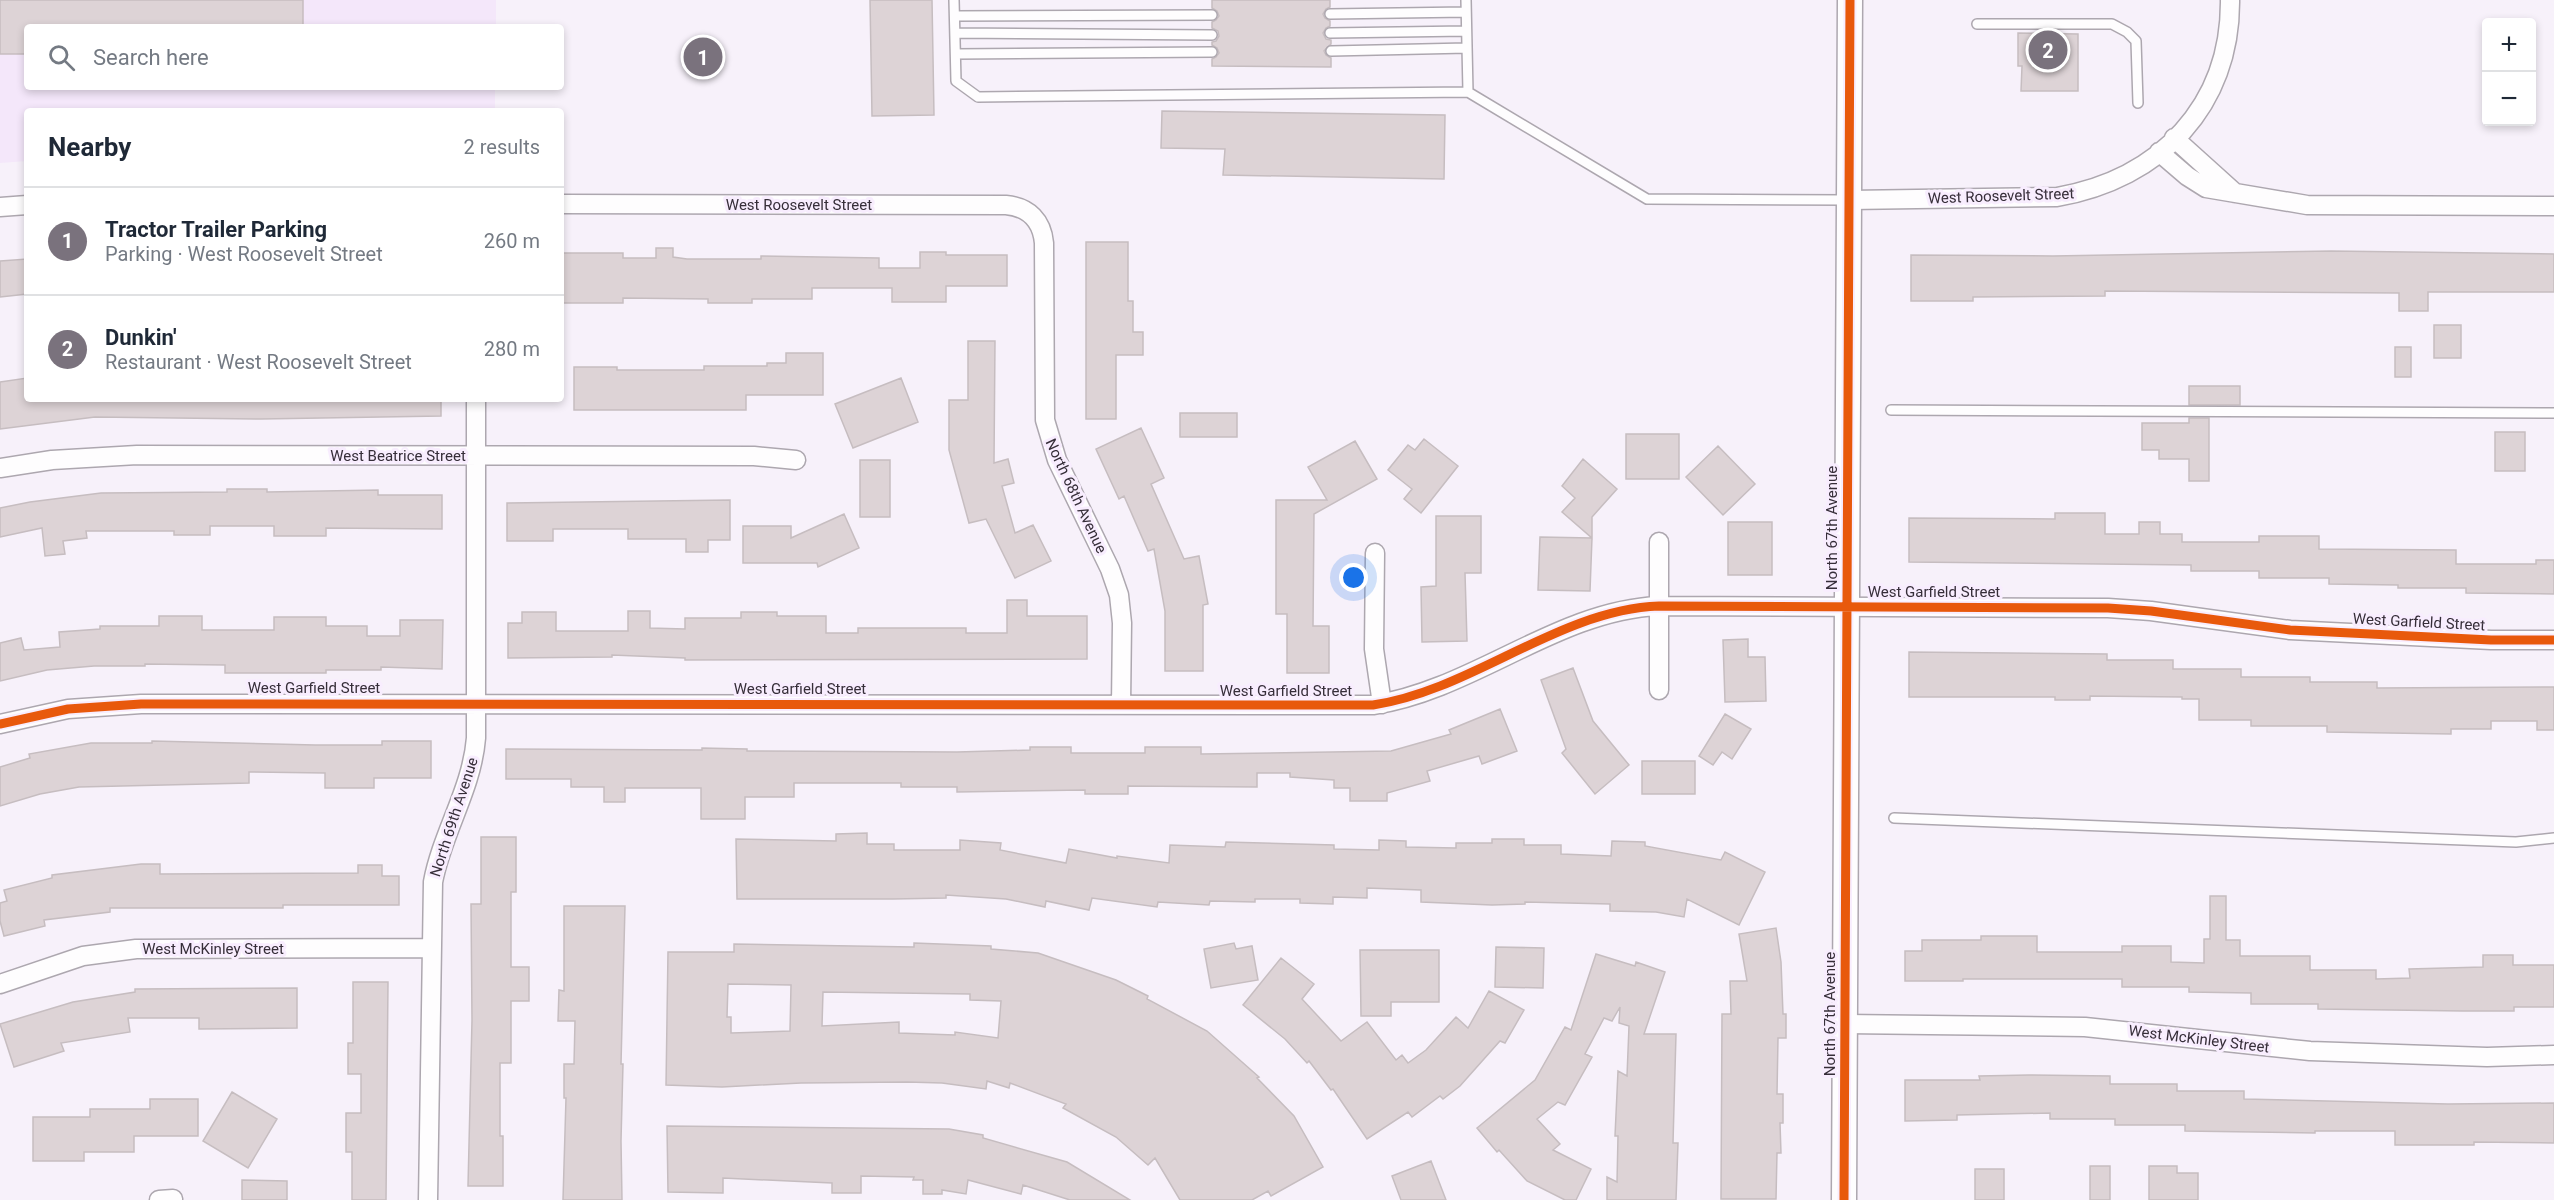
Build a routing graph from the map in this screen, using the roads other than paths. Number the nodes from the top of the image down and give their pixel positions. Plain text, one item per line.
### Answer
1 (954, 0) edge
2 (1466, 0) edge
3 (1850, 0) edge
4 (2230, 0) edge
5 (1466, 12) junction
6 (1330, 14) dead end
7 (1212, 15) dead end
8 (955, 16) junction
9 (1977, 24) dead end
10 (1466, 31) junction
11 (956, 33) junction
12 (1330, 33) dead end
13 (1212, 35) dead end
14 (1467, 48) junction
15 (1331, 51) dead end
16 (1212, 52) dead end
17 (956, 54) junction
18 (1468, 92) junction
19 (2138, 103) dead end
20 (2174, 138) junction
21 (2159, 152) junction
22 (2237, 194) junction
23 (1850, 200) junction
24 (564, 204) edge
25 (24, 205) edge
26 (2554, 206) edge
27 (0, 207) edge
28 (1033, 216) joint
29 (476, 402) edge
30 (1891, 410) dead end
31 (2554, 413) edge
32 (476, 456) junction
33 (796, 460) dead end
34 (0, 468) edge
35 (1659, 542) dead end
36 (1375, 553) dead end
37 (1659, 606) junction
38 (1847, 606) junction
39 (2554, 640) edge
40 (1659, 690) dead end
41 (476, 703) junction
42 (1382, 704) junction
43 (1121, 705) junction
44 (0, 724) edge
45 (1894, 818) dead end
46 (2554, 838) edge
47 (431, 948) junction
48 (0, 984) edge
49 (1845, 1024) junction
50 (2554, 1056) edge
51 (428, 1200) edge
52 (1844, 1200) edge

1 - 8 lane
2 - 5 lane
3 - 23 main road, North 67th Avenue
4 - 20 street, West Roosevelt Street
5 - 6 lane
5 - 10 lane
7 - 8 lane
8 - 11 lane
9 - 19 lane
10 - 12 lane
10 - 14 lane
11 - 13 lane
11 - 17 lane
14 - 15 lane
14 - 18 lane
16 - 17 lane
17 - 18 lane
18 - 23 lane
20 - 21 street, West Roosevelt Street
20 - 22 street
21 - 22 street
21 - 23 street, West Roosevelt Street
22 - 26 street
23 - 38 main road, North 67th Avenue
24 - 28 street, West Roosevelt Street
25 - 27 street
28 - 43 street, North 68th Avenue
29 - 32 street, North 69th Avenue
30 - 31 lane
32 - 33 street, West Beatrice Street
32 - 34 street, West Beatrice Street
32 - 41 street, North 69th Avenue
35 - 37 street
36 - 42 street
37 - 38 street, West Garfield Street
37 - 40 street
37 - 42 street, West Garfield Street
38 - 39 street, West Garfield Street
38 - 49 main road, North 67th Avenue
41 - 43 street, West Garfield Street
41 - 44 street, West Garfield Street
41 - 47 street, North 69th Avenue
42 - 43 street, West Garfield Street
45 - 46 lane
47 - 48 street, West McKinley Street
47 - 51 street, North 69th Avenue
49 - 50 street, West McKinley Street
49 - 52 main road, North 67th Avenue

